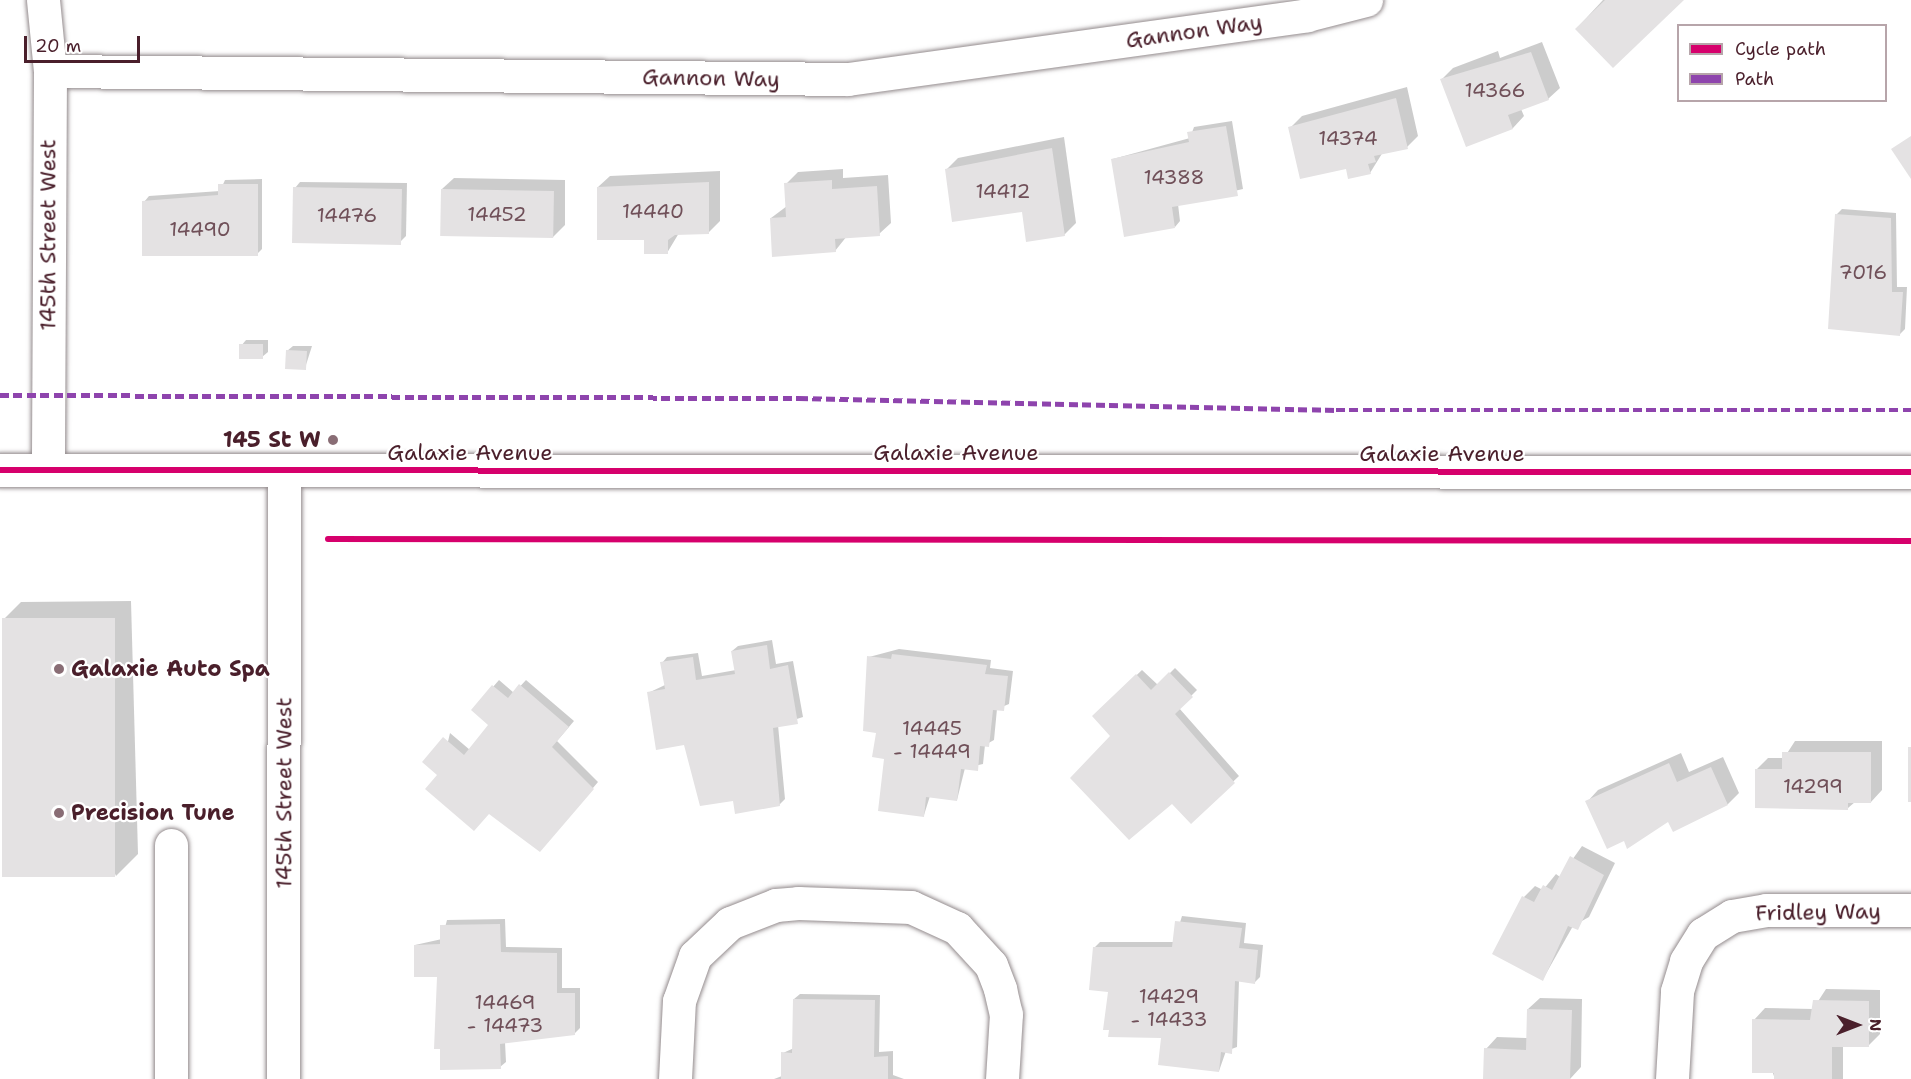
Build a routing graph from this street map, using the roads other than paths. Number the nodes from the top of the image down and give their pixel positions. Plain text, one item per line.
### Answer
1 (43, 0) edge
2 (1366, 0) edge
3 (50, 71) junction
4 (0, 470) edge
5 (48, 470) junction
6 (284, 470) junction
7 (1911, 472) edge
8 (171, 845) dead end
9 (1911, 910) edge
10 (171, 1079) edge
11 (283, 1079) edge
12 (675, 1079) edge
13 (1002, 1079) edge
14 (1672, 1079) edge

1 - 3 street, 145th Street West
2 - 3 street, Gannon Way
3 - 5 street, 145th Street West
4 - 5 street, Galaxie Avenue
5 - 6 street, Galaxie Avenue
6 - 7 street, Galaxie Avenue
6 - 11 street, 145th Street West
8 - 10 street
9 - 14 street, Fridley Way
12 - 13 street

